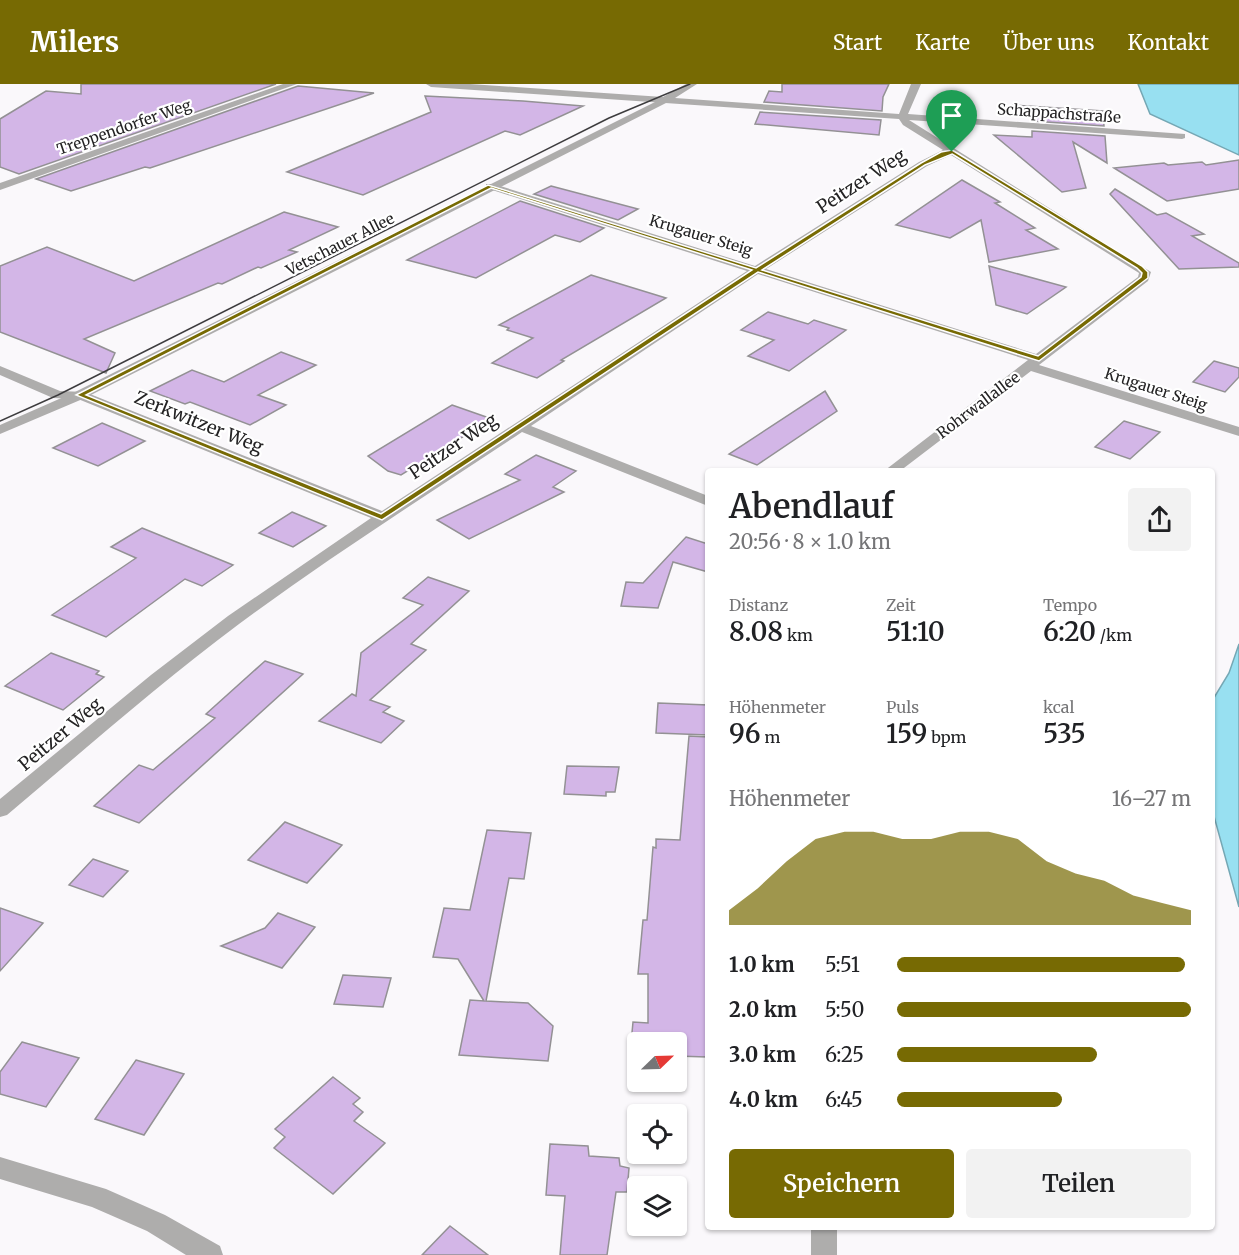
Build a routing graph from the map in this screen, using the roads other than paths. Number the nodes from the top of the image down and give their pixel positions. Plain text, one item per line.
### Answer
1 (292, 84) edge
2 (431, 84) edge
3 (692, 84) edge
4 (916, 84) edge
5 (663, 100) junction
6 (902, 117) junction
7 (1182, 136) dead end
8 (952, 152) junction
9 (490, 186) junction
10 (0, 187) edge
11 (757, 270) junction
12 (1034, 362) junction
13 (0, 370) edge
14 (80, 395) junction
15 (519, 426) junction
16 (0, 430) edge
17 (1239, 432) edge
18 (895, 468) edge
19 (705, 500) edge
20 (382, 517) junction
21 (0, 810) edge
22 (0, 1168) edge
23 (824, 1230) edge
24 (210, 1255) edge
25 (824, 1255) edge

1 - 10 street, Treppendorfer Weg
2 - 5 street, Schappachstraße
3 - 5 street, Vetschauer Allee
4 - 6 street
5 - 6 street, Schappachstraße
5 - 9 street, Vetschauer Allee
6 - 7 street, Schappachstraße
6 - 8 street, Rohrwallallee
8 - 11 street, Peitzer Weg
8 - 12 street, Rohrwallallee
9 - 11 street, Krugauer Steig
9 - 14 street, Vetschauer Allee
11 - 12 street, Krugauer Steig
11 - 15 street, Peitzer Weg
12 - 17 street, Krugauer Steig
12 - 18 street, Rohrwallallee
13 - 14 street, Zerkwitzer Weg
14 - 16 street, Vetschauer Allee
14 - 20 street, Zerkwitzer Weg
15 - 19 street
15 - 20 street, Peitzer Weg
20 - 21 street, Peitzer Weg
22 - 24 street
23 - 25 street

